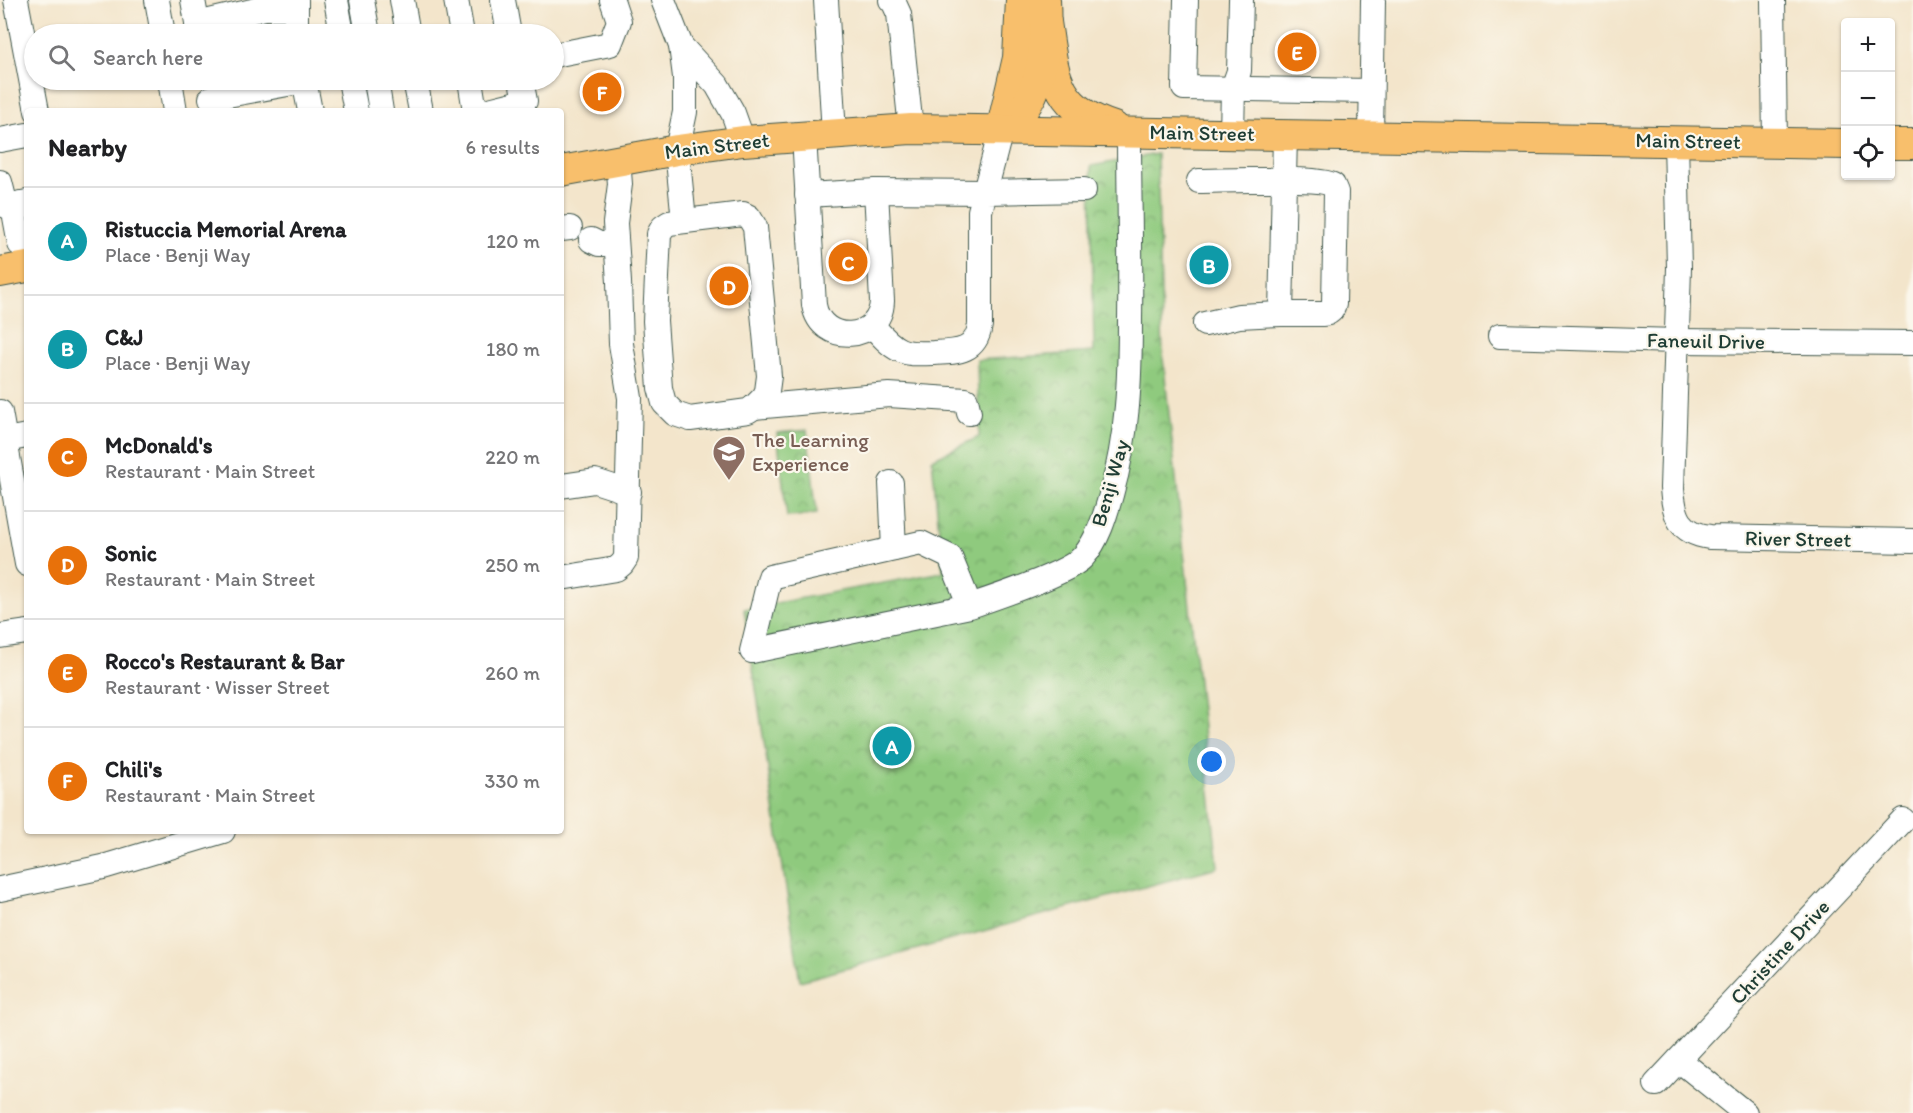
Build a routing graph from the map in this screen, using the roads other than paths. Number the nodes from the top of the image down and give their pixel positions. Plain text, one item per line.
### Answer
1 (16, 0) edge
2 (142, 0) edge
3 (158, 0) edge
4 (193, 0) edge
5 (336, 0) edge
6 (362, 0) edge
7 (402, 0) edge
8 (456, 0) edge
9 (503, 0) edge
10 (612, 0) edge
11 (663, 0) edge
12 (826, 0) edge
13 (891, 0) edge
14 (1021, 0) edge
15 (1186, 0) edge
16 (1240, 0) edge
17 (1373, 0) edge
18 (1773, 0) edge
19 (296, 4) edge
20 (1046, 11) edge
21 (162, 24) edge
22 (197, 24) edge
23 (214, 24) edge
24 (296, 24) edge
25 (340, 24) edge
26 (366, 24) edge
27 (406, 24) edge
28 (460, 24) edge
29 (507, 24) edge
30 (24, 42) edge
31 (681, 46) junction
32 (564, 53) edge
33 (1233, 88) junction
34 (33, 90) edge
35 (172, 90) edge
36 (245, 90) edge
37 (306, 90) edge
38 (352, 90) edge
39 (378, 90) edge
40 (417, 90) edge
41 (472, 90) edge
42 (523, 90) edge
43 (1371, 91) junction
44 (210, 96) edge
45 (36, 108) edge
46 (175, 108) edge
47 (309, 108) edge
48 (355, 108) edge
49 (381, 108) edge
50 (420, 108) edge
51 (475, 108) edge
52 (497, 108) edge
53 (911, 129) junction
54 (1001, 130) junction
55 (1128, 132) junction
56 (834, 134) junction
57 (1232, 134) junction
58 (1285, 135) junction
59 (24, 136) edge
60 (804, 136) junction
61 (1371, 136) junction
62 (0, 140) edge
63 (743, 141) junction
64 (1676, 141) junction
65 (1775, 143) junction
66 (1841, 144) edge
67 (1895, 144) edge
68 (1913, 144) edge
69 (677, 150) junction
70 (618, 160) junction
71 (564, 170) edge
72 (1284, 180) junction
73 (1199, 181) dead end
74 (0, 182) edge
75 (1084, 190) dead end
76 (876, 191) junction
77 (985, 192) junction
78 (807, 195) junction
79 (24, 205) edge
80 (24, 206) edge
81 (684, 221) junction
82 (591, 240) dead end
83 (616, 244) junction
84 (21, 264) edge
85 (1281, 314) junction
86 (1205, 324) dead end
87 (872, 325) junction
88 (1500, 336) dead end
89 (1677, 341) junction
90 (1913, 343) edge
91 (754, 407) junction
92 (0, 412) edge
93 (969, 413) dead end
94 (11, 439) edge
95 (891, 483) dead end
96 (564, 486) edge
97 (629, 492) junction
98 (24, 541) edge
99 (1913, 542) edge
100 (894, 549) junction
101 (564, 578) edge
102 (970, 606) junction
103 (24, 632) edge
104 (0, 636) edge
105 (1903, 820) dead end
106 (213, 834) edge
107 (0, 889) edge
108 (1679, 1059) junction
109 (1656, 1083) dead end
110 (1744, 1113) edge

1 - 30 street
2 - 3 street
3 - 21 street
4 - 22 street
5 - 25 street
6 - 26 street
7 - 27 street
8 - 28 street
9 - 29 street
10 - 32 street
11 - 31 street
12 - 56 street
13 - 53 street
14 - 54 main road
15 - 33 street
16 - 33 street
17 - 43 street
18 - 65 street
19 - 23 street
19 - 24 street
20 - 54 main road
20 - 55 main road
31 - 63 street
31 - 69 street
33 - 43 street
33 - 57 street
34 - 45 street
35 - 46 street
36 - 44 street
37 - 47 street
38 - 48 street
39 - 49 street
40 - 50 street
41 - 51 street
42 - 52 street
43 - 61 street
53 - 54 main road, Main Street
53 - 56 main road, Main Street
54 - 55 main road, Main Street
54 - 77 street
55 - 57 main road, Main Street
55 - 102 street, Benji Way
56 - 60 main road, Main Street
57 - 58 main road, Main Street
58 - 61 main road, Main Street
58 - 72 street
59 - 62 street
60 - 63 main road, Main Street
60 - 78 street
61 - 64 main road, Main Street
63 - 69 main road, Main Street
64 - 65 main road, Main Street
64 - 89 street
65 - 66 main road, Main Street
67 - 68 main road
69 - 70 main road, Main Street
69 - 81 street
70 - 71 main road, Main Street
70 - 83 street
72 - 73 street
72 - 85 street
72 - 85 street
74 - 79 street
75 - 77 street
76 - 77 street
76 - 78 street
76 - 87 street
77 - 87 street
78 - 87 street
80 - 84 street
81 - 91 street
81 - 91 street
82 - 83 street
83 - 97 street
85 - 86 street
88 - 89 street, Faneuil Drive
89 - 90 street, Faneuil Drive
89 - 99 street, River Street
91 - 93 street
92 - 94 street
94 - 98 street
95 - 100 street
96 - 97 street
97 - 101 street
100 - 102 street
100 - 102 street, Benji Way
103 - 104 street
105 - 108 street, Christine Drive
106 - 107 street
108 - 109 street, Christine Drive
108 - 110 street

